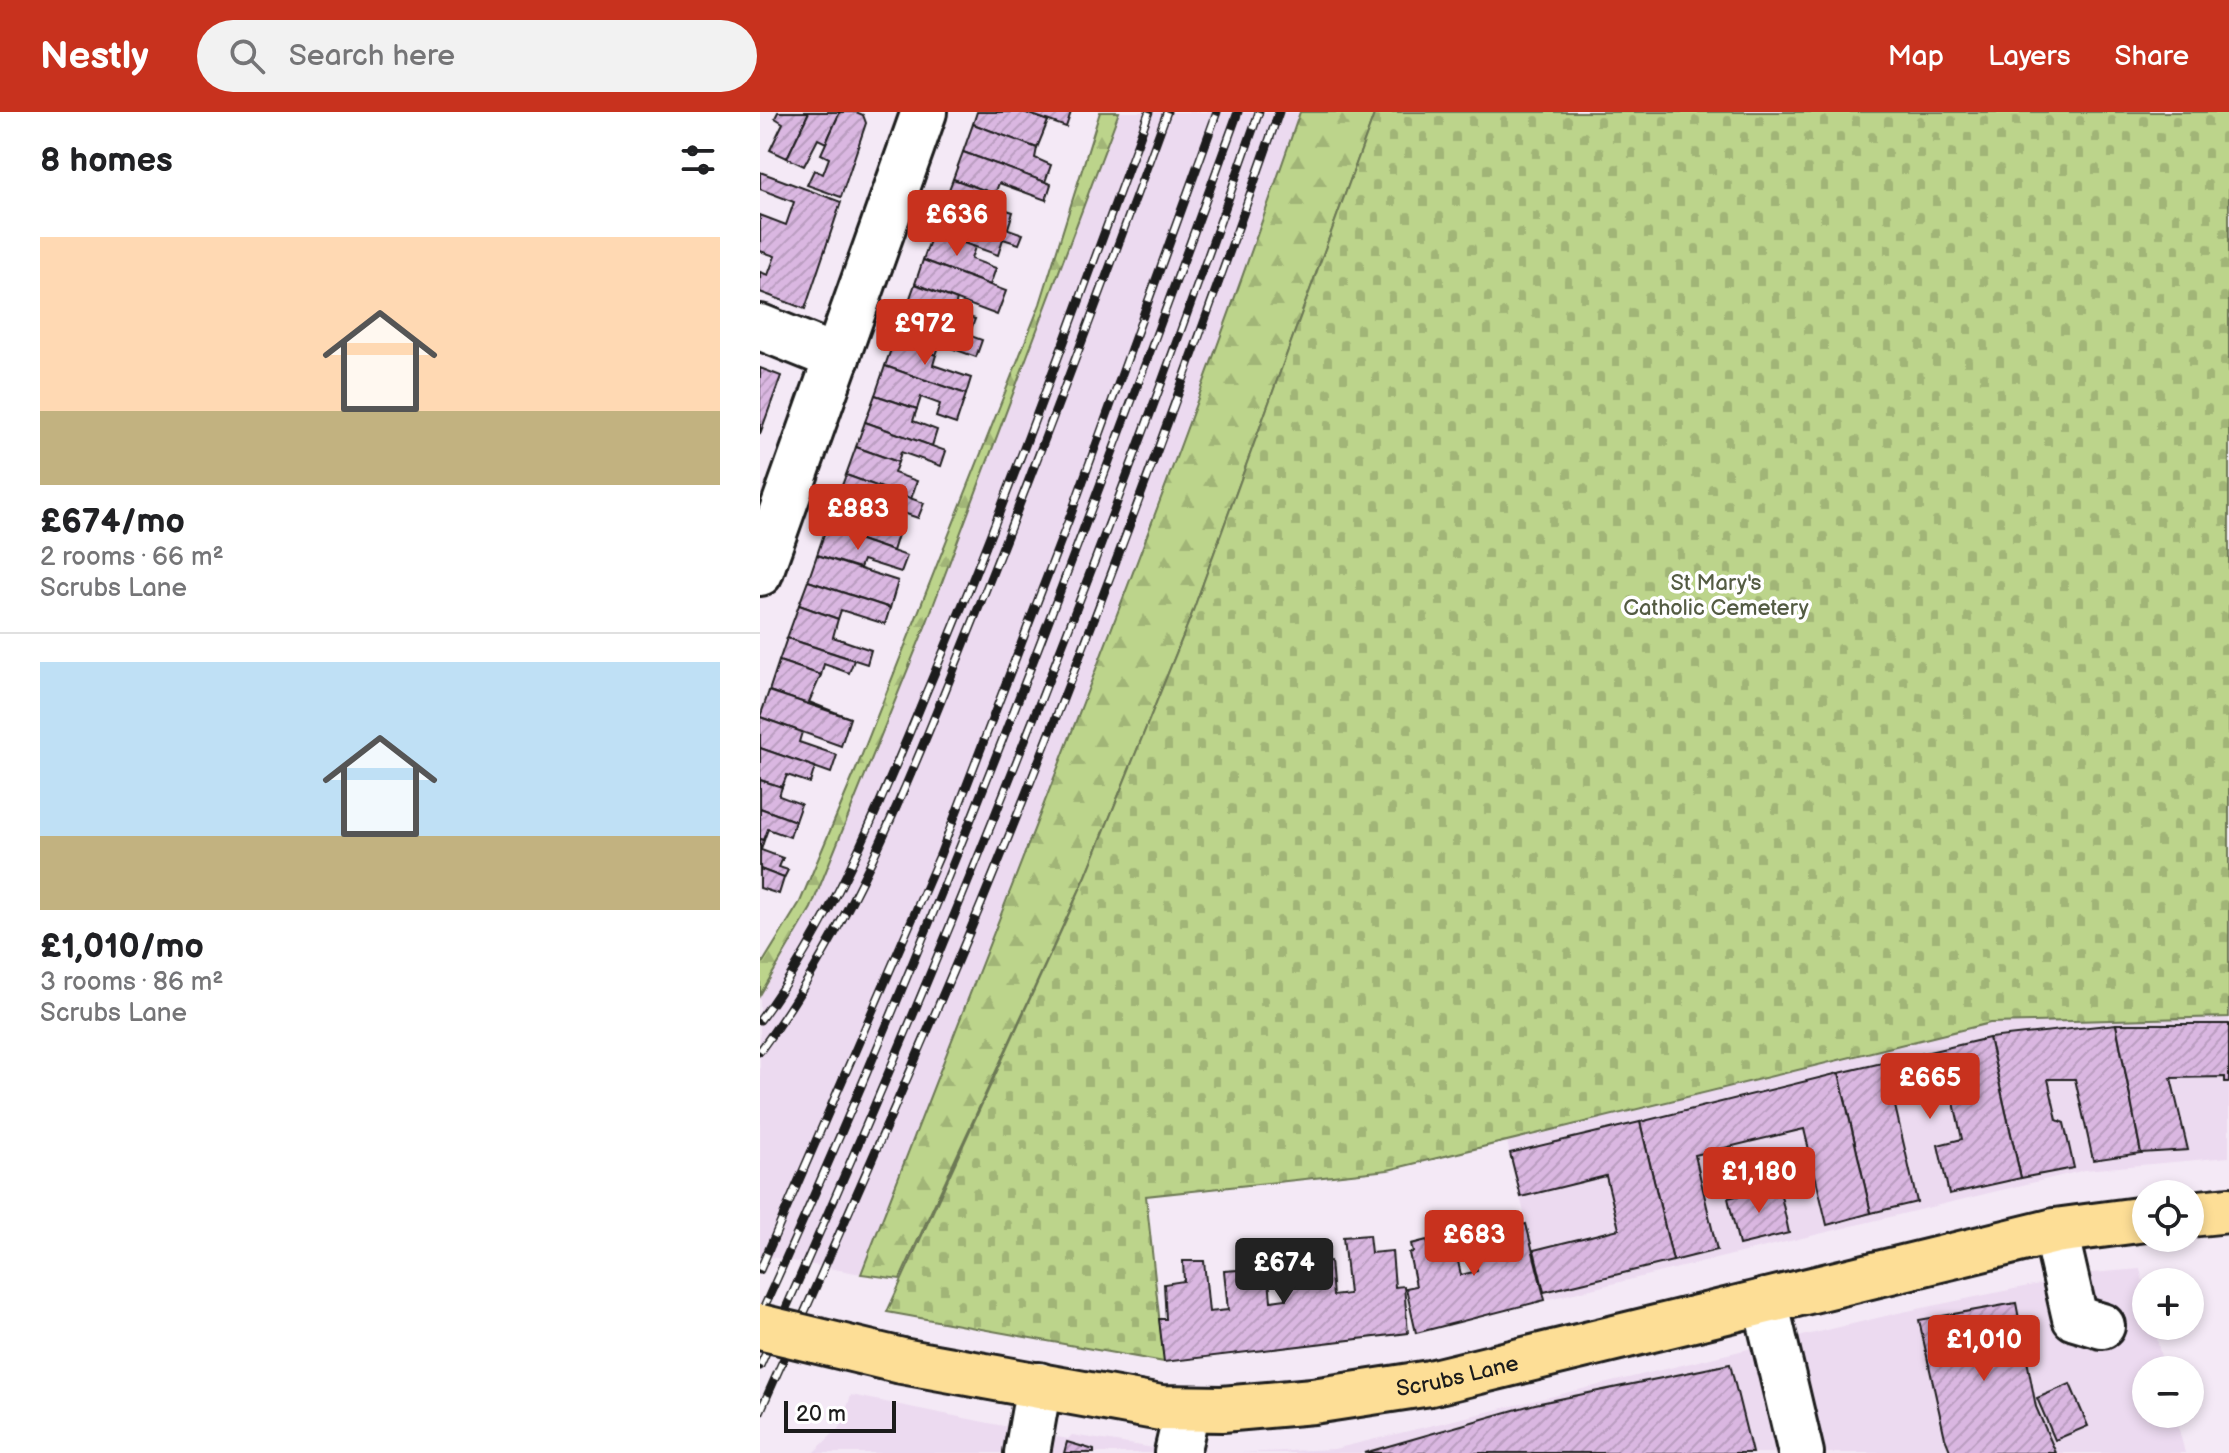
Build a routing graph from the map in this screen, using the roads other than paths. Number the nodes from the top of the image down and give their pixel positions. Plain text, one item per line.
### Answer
1 (924, 112) edge
2 (760, 327) edge
3 (837, 358) junction
4 (760, 573) edge
5 (2229, 1210) edge
6 (2204, 1213) edge
7 (2132, 1221) edge
8 (2055, 1231) junction
9 (1765, 1301) junction
10 (2102, 1326) dead end
11 (760, 1327) edge
12 (1039, 1385) junction
13 (1187, 1410) junction
14 (1027, 1453) edge
15 (1177, 1453) edge
16 (1801, 1453) edge

1 - 3 street
2 - 3 street
3 - 4 street
5 - 6 main road
7 - 8 main road, Scrubs Lane
8 - 9 main road, Scrubs Lane
8 - 10 street
9 - 13 main road, Scrubs Lane
9 - 16 street
11 - 12 main road, Scrubs Lane, bridge
12 - 13 main road, Scrubs Lane
12 - 14 street
13 - 15 street

